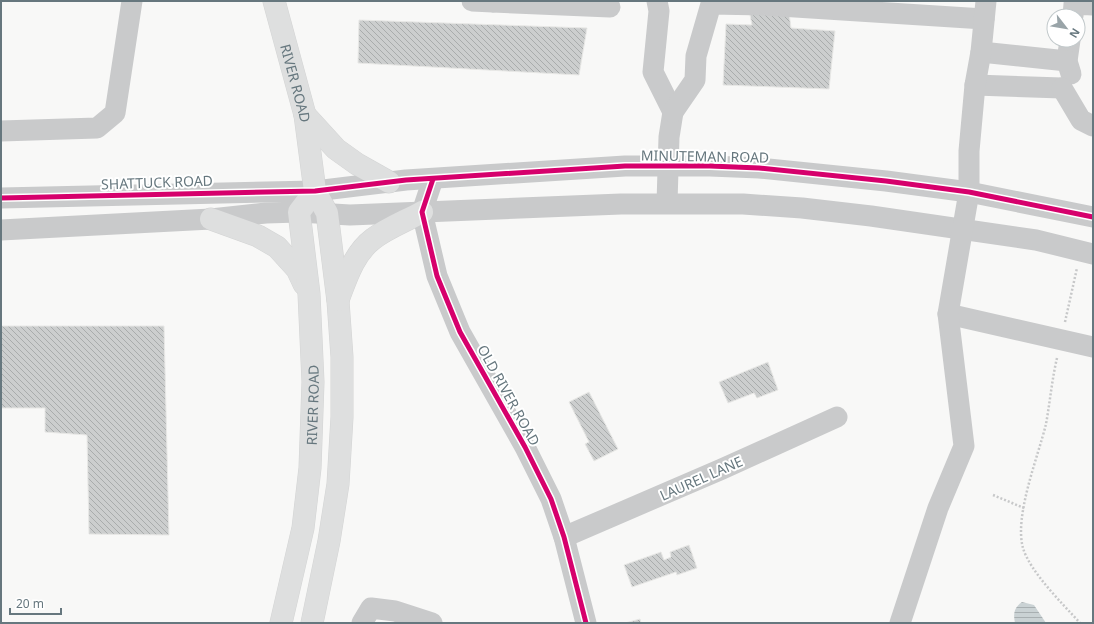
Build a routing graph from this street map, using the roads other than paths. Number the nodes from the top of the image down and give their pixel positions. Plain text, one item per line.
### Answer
1 (132, 1) edge
2 (274, 1) edge
3 (472, 1) edge
4 (657, 1) edge
5 (493, 2) edge
6 (1093, 6) edge
7 (610, 7) dead end
8 (1074, 8) edge
9 (985, 10) edge
10 (1069, 48) edge
11 (981, 52) junction
12 (1067, 61) junction
13 (975, 85) junction
14 (1062, 88) junction
15 (673, 112) junction
16 (305, 115) junction
17 (1093, 126) edge
18 (1, 131) edge
19 (669, 166) junction
20 (433, 179) junction
21 (389, 182) junction
22 (315, 190) junction
23 (969, 192) junction
24 (1, 198) edge
25 (667, 203) junction
26 (299, 212) junction
27 (422, 212) junction
28 (327, 213) junction
29 (1093, 217) edge
30 (211, 219) junction
31 (963, 229) junction
32 (1, 230) edge
33 (1087, 252) edge
34 (309, 294) junction
35 (338, 301) junction
36 (948, 314) junction
37 (1093, 347) edge
38 (837, 417) dead end
39 (564, 537) junction
40 (281, 623) edge
41 (312, 623) edge
42 (362, 623) edge
43 (432, 623) edge
44 (586, 623) edge
45 (900, 623) edge

1 - 18 street
2 - 16 main road, RIVER ROAD
3 - 5 street
4 - 15 street
5 - 7 street
6 - 8 street
9 - 11 street
9 - 15 street
10 - 12 street
11 - 12 street
11 - 13 street
12 - 14 street
13 - 14 street
13 - 23 street
14 - 17 street
15 - 19 street
16 - 21 main road
16 - 22 main road, RIVER ROAD
19 - 20 street, MINUTEMAN ROAD
19 - 23 street, MINUTEMAN ROAD
19 - 25 street
20 - 21 street, MINUTEMAN ROAD
20 - 27 street
21 - 22 street, MINUTEMAN ROAD
22 - 24 street, SHATTUCK ROAD
22 - 26 main road
22 - 28 main road, RIVER ROAD
23 - 29 street, MINUTEMAN ROAD
23 - 31 street
25 - 27 street
25 - 31 street
26 - 28 street
26 - 30 street
26 - 34 main road, RIVER ROAD
27 - 28 street
27 - 35 main road
27 - 39 street, OLD RIVER ROAD
28 - 35 main road, RIVER ROAD
30 - 32 street
30 - 34 main road
31 - 33 street
31 - 36 street
34 - 40 main road, RIVER ROAD
35 - 41 main road, RIVER ROAD
36 - 37 street
36 - 45 street
38 - 39 street, LAUREL LANE
39 - 44 street, OLD RIVER ROAD
42 - 43 street

